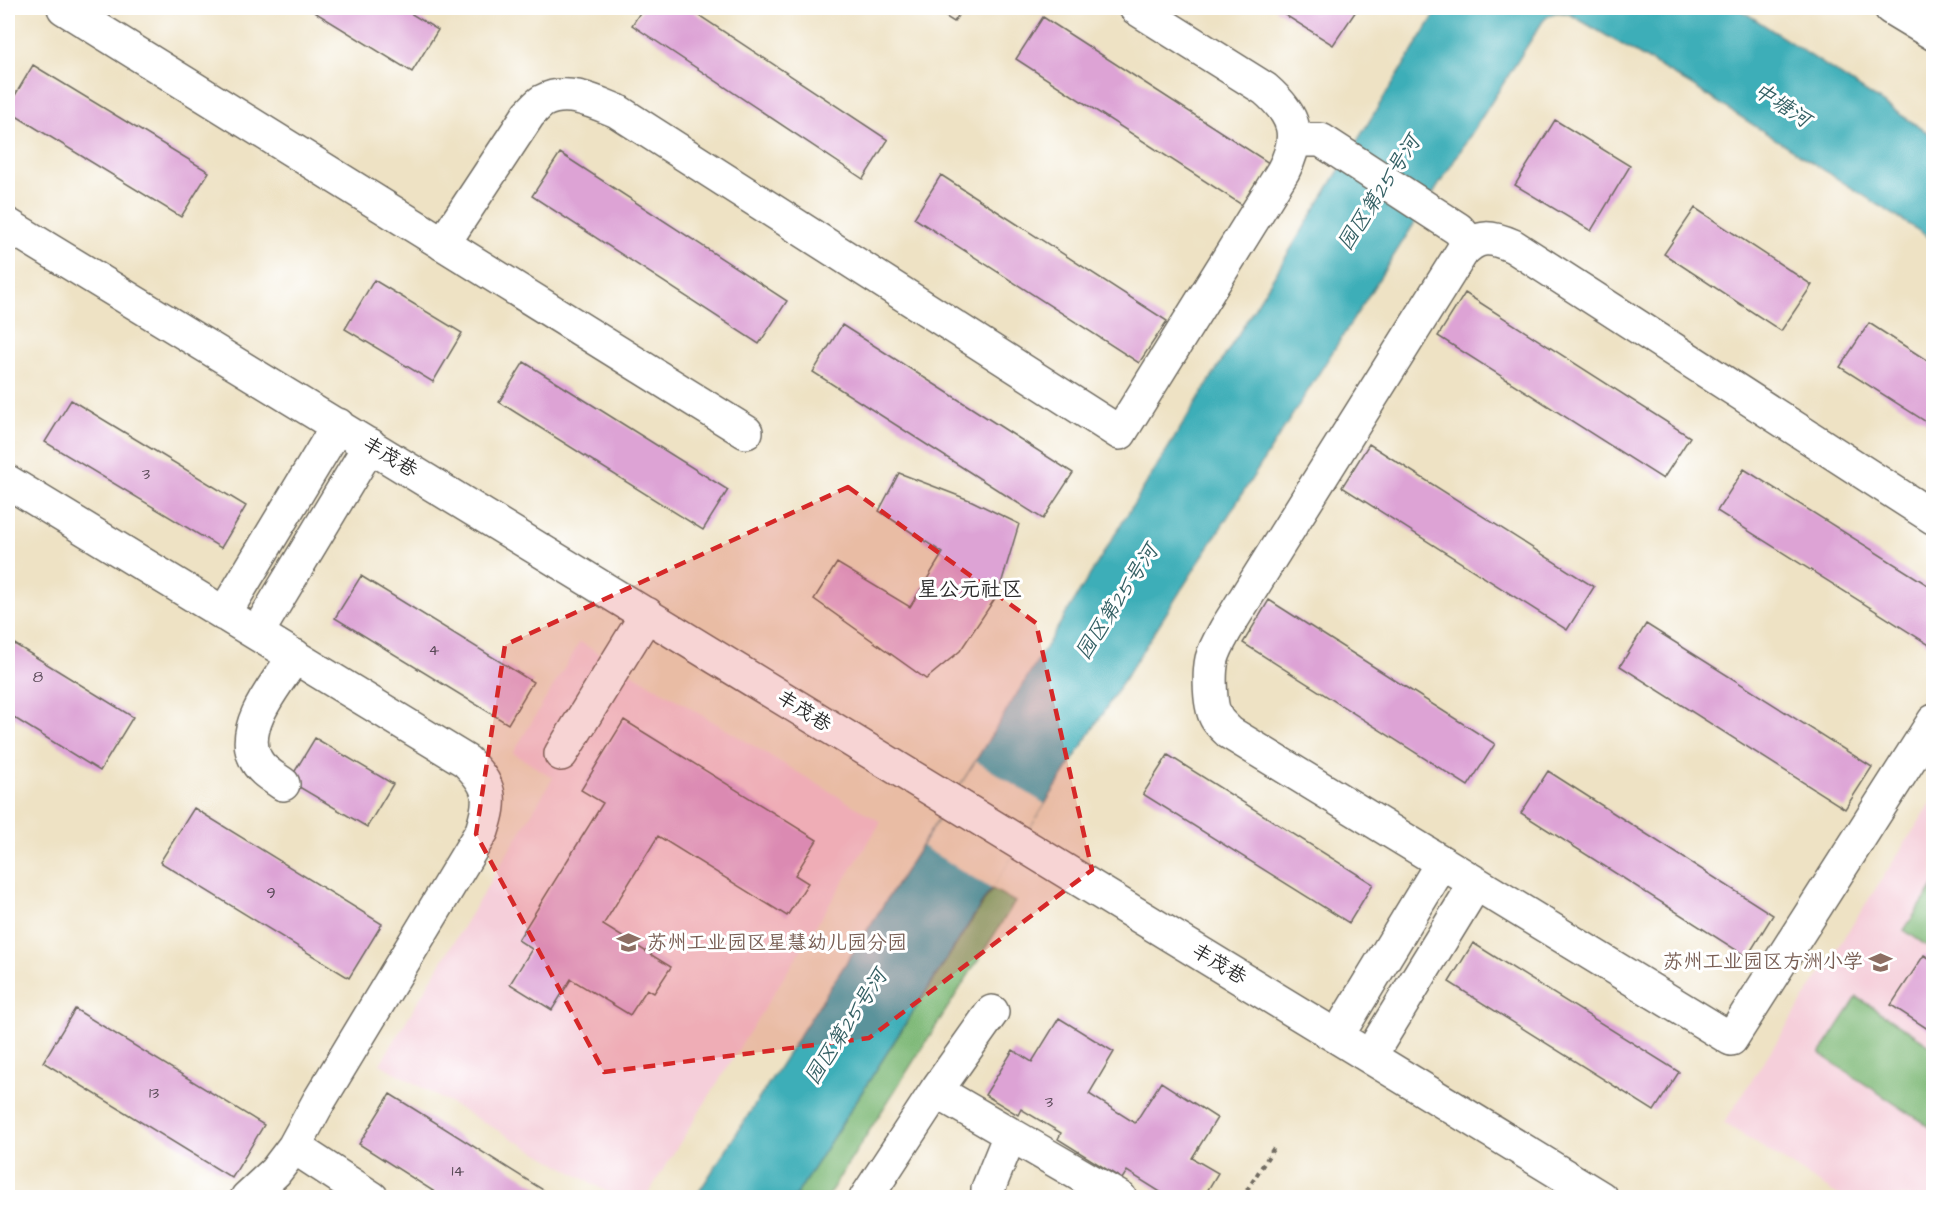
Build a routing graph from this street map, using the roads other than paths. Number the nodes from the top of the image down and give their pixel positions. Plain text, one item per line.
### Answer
1 (64, 8) edge
2 (1136, 8) edge
3 (1891, 8) edge
4 (1934, 34) edge
5 (1294, 140) junction
6 (8, 225) edge
7 (1470, 243) junction
8 (443, 244) junction
9 (338, 425) junction
10 (746, 432) dead end
11 (370, 445) junction
12 (8, 482) edge
13 (1934, 518) edge
14 (224, 614) junction
15 (647, 614) junction
16 (256, 633) junction
17 (295, 656) junction
18 (1934, 721) edge
19 (561, 754) dead end
20 (283, 784) dead end
21 (1442, 863) junction
22 (1476, 883) junction
23 (992, 1012) dead end
24 (1337, 1036) junction
25 (1370, 1056) junction
26 (936, 1091) junction
27 (1010, 1135) junction
28 (294, 1147) junction
29 (247, 1197) edge
30 (372, 1197) edge
31 (866, 1197) edge
32 (988, 1197) edge
33 (1120, 1197) edge
34 (1601, 1197) edge

1 - 8 street
2 - 5 street
3 - 4 street
5 - 7 street
5 - 8 street
6 - 9 street, 丰茂巷
7 - 13 street
7 - 21 street
8 - 10 street
9 - 11 street, 丰茂巷
9 - 14 street
11 - 15 street, 丰茂巷
11 - 16 street
12 - 14 street
14 - 16 street
15 - 19 street
15 - 24 street, 丰茂巷
16 - 17 street
17 - 20 street
17 - 28 street
18 - 22 street
21 - 22 street
21 - 24 street
22 - 25 street
23 - 26 street
24 - 25 street, 丰茂巷
25 - 34 street, 丰茂巷
26 - 27 street
26 - 31 street
27 - 32 street
27 - 33 street
28 - 29 street
28 - 30 street

